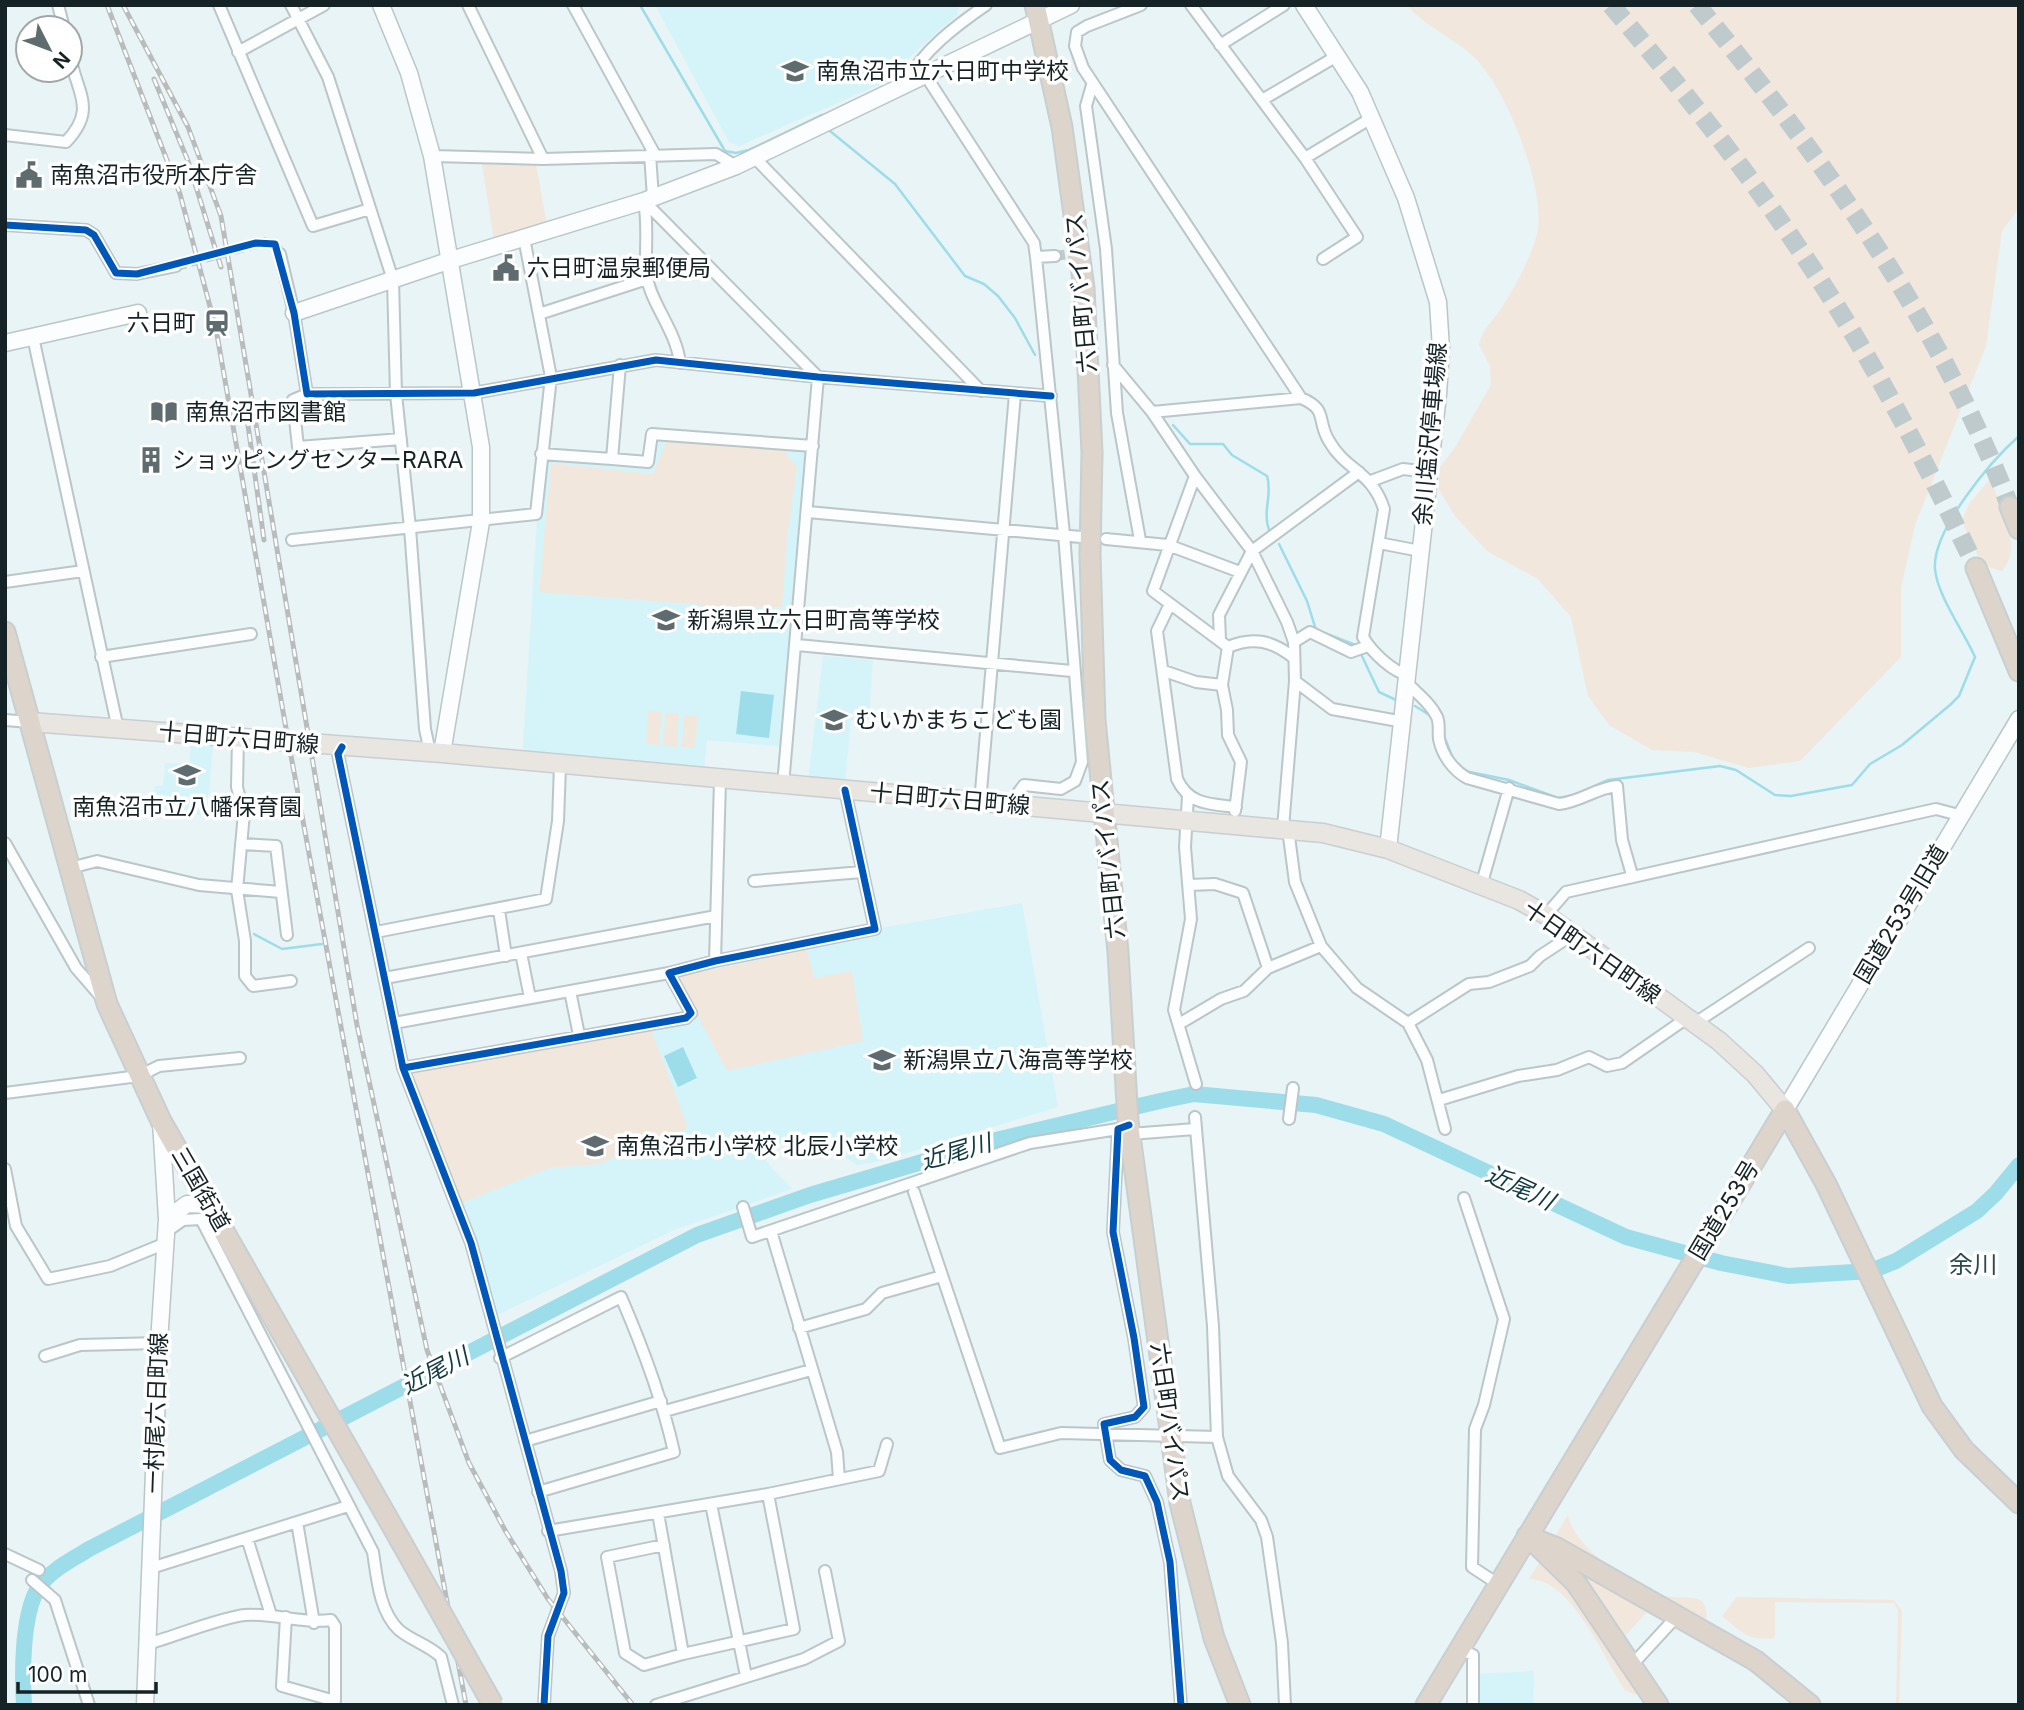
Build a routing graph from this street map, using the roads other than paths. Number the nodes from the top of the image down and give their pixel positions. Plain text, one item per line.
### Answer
1 (219, 5) edge
2 (291, 5) edge
3 (324, 5) edge
4 (381, 5) edge
5 (468, 5) edge
6 (573, 5) edge
7 (986, 5) edge
8 (1071, 5) edge
9 (1141, 5) edge
10 (1191, 5) edge
11 (1284, 5) edge
12 (1304, 5) edge
13 (1037, 12) edge
14 (298, 19) junction
15 (1220, 45) junction
16 (238, 52) junction
17 (1337, 56) junction
18 (924, 73) junction
19 (907, 82) junction
20 (78, 84) edge
21 (1091, 85) junction
22 (1262, 100) junction
23 (1373, 117) junction
24 (5, 135) edge
25 (652, 154) junction
26 (432, 156) junction
27 (1305, 158) junction
28 (543, 159) junction
29 (755, 159) junction
30 (736, 166) junction
31 (649, 199) junction
32 (370, 209) junction
33 (5, 225) edge
34 (524, 238) junction
35 (1106, 249) junction
36 (1085, 252) tunnel mouth
37 (280, 254) dead end
38 (1055, 256) tunnel mouth
39 (1036, 257) junction
40 (1323, 259) dead end
41 (451, 260) junction
42 (176, 266) tunnel mouth
43 (647, 279) junction
44 (393, 280) junction
45 (138, 313) dead end
46 (295, 313) junction
47 (539, 314) junction
48 (33, 337) junction
49 (5, 343) edge
50 (680, 363) junction
51 (620, 365) junction
52 (1113, 365) junction
53 (551, 377) junction
54 (818, 377) junction
55 (981, 391) junction
56 (474, 393) junction
57 (307, 394) junction
58 (396, 394) junction
59 (1015, 394) junction
60 (1051, 396) junction
61 (1301, 398) junction
62 (1152, 412) junction
63 (401, 439) junction
64 (813, 446) junction
65 (541, 454) junction
66 (612, 459) junction
67 (1359, 472) junction
68 (1429, 472) junction
69 (1195, 476) junction
70 (1371, 481) junction
71 (2010, 507) tunnel mouth
72 (808, 512) junction
73 (481, 522) junction
74 (410, 528) junction
75 (1003, 529) junction
76 (2019, 529) edge
77 (1064, 534) junction
78 (1081, 537) dead end
79 (1106, 539) dead end
80 (292, 540) dead end
81 (1140, 540) junction
82 (1379, 543) junction
83 (1168, 545) junction
84 (1252, 551) junction
85 (1420, 551) junction
86 (1976, 568) tunnel mouth
87 (83, 571) junction
88 (1240, 572) junction
89 (5, 582) edge
90 (1170, 604) junction
91 (5, 632) edge
92 (251, 634) dead end
93 (1294, 642) junction
94 (1224, 644) junction
95 (797, 645) junction
96 (1368, 646) junction
97 (102, 657) junction
98 (1294, 659) junction
99 (993, 664) junction
100 (1072, 671) junction
101 (1164, 671) junction
102 (2019, 671) edge
103 (1408, 679) junction
104 (1294, 681) junction
105 (1222, 685) junction
106 (5, 720) edge
107 (2018, 720) edge
108 (30, 722) junction
109 (1404, 722) junction
110 (118, 729) junction
111 (238, 738) junction
112 (342, 747) junction
113 (436, 752) junction
114 (560, 766) junction
115 (720, 780) junction
116 (783, 785) junction
117 (1509, 788) junction
118 (845, 790) junction
119 (1188, 796) junction
120 (980, 803) junction
121 (1016, 805) junction
122 (1102, 813) junction
123 (1235, 816) junction
124 (1959, 816) junction
125 (1186, 821) junction
126 (1286, 828) junction
127 (5, 843) edge
128 (241, 844) junction
129 (1388, 849) junction
130 (70, 868) junction
131 (862, 872) junction
132 (1632, 875) junction
133 (754, 881) dead end
134 (1189, 885) junction
135 (1481, 886) junction
136 (237, 890) junction
137 (281, 892) junction
138 (499, 911) junction
139 (1546, 915) junction
140 (716, 916) junction
141 (376, 932) junction
142 (287, 935) dead end
143 (1572, 935) junction
144 (1321, 946) junction
145 (1809, 948) dead end
146 (521, 953) junction
147 (506, 956) junction
148 (715, 961) junction
149 (1268, 968) junction
150 (669, 973) junction
151 (385, 978) junction
152 (291, 981) dead end
153 (570, 991) junction
154 (530, 998) junction
155 (107, 1004) junction
156 (1691, 1021) junction
157 (394, 1023) junction
158 (1408, 1023) junction
159 (1179, 1024) junction
160 (579, 1035) junction
161 (240, 1058) dead end
162 (403, 1068) junction
163 (139, 1076) junction
164 (1196, 1084) dead end
165 (1293, 1088) dead end
166 (5, 1093) edge
167 (1439, 1100) junction
168 (1785, 1110) junction
169 (1289, 1119) dead end
170 (161, 1121) junction
171 (1126, 1127) junction
172 (1445, 1129) dead end
173 (5, 1169) edge
174 (914, 1192) dead end
175 (1464, 1198) dead end
176 (211, 1205) junction
177 (744, 1208) dead end
178 (166, 1231) junction
179 (771, 1231) junction
180 (942, 1276) junction
181 (799, 1328) junction
182 (159, 1343) junction
183 (45, 1356) dead end
184 (500, 1358) junction
185 (811, 1370) junction
186 (663, 1406) junction
187 (1106, 1436) junction
188 (1173, 1436) junction
189 (1217, 1437) junction
190 (526, 1441) junction
191 (887, 1444) dead end
192 (839, 1479) junction
193 (538, 1492) junction
194 (768, 1494) junction
195 (2019, 1503) edge
196 (711, 1504) junction
197 (348, 1506) junction
198 (658, 1513) junction
199 (297, 1522) junction
200 (548, 1531) junction
201 (1527, 1536) junction
202 (247, 1538) junction
203 (664, 1545) junction
204 (5, 1554) edge
205 (151, 1568) junction
206 (825, 1571) dead end
207 (1497, 1584) junction
208 (271, 1615) junction
209 (1678, 1615) junction
210 (286, 1617) junction
211 (314, 1623) junction
212 (738, 1642) junction
213 (147, 1644) junction
214 (1460, 1649) junction
215 (683, 1654) junction
216 (1630, 1667) junction
217 (746, 1676) junction
218 (89, 1705) edge
219 (145, 1705) edge
220 (453, 1705) edge
221 (493, 1705) edge
222 (544, 1705) edge
223 (656, 1705) edge
224 (1181, 1705) edge
225 (1240, 1705) edge
226 (1285, 1705) edge
227 (1426, 1705) edge
228 (1472, 1705) edge
229 (1658, 1705) edge
230 (1810, 1705) edge

1 - 16 street
2 - 14 street
3 - 14 street
4 - 26 street
5 - 28 street
6 - 25 street
7 - 19 street
8 - 13 street
9 - 21 street
10 - 15 street
11 - 15 street
12 - 17 street, 余川塩沢停車場線
13 - 18 street
13 - 122 highway, 六日町バイパス
14 - 16 street
14 - 32 street
15 - 22 street
16 - 32 street
17 - 22 street
17 - 23 street, 余川塩沢停車場線
18 - 19 street
18 - 39 street
19 - 29 street
20 - 24 street
21 - 35 street
21 - 61 street
22 - 27 street
23 - 27 street
23 - 68 street, 余川塩沢停車場線
25 - 28 street
25 - 30 street
25 - 31 street
26 - 28 street
26 - 41 street
27 - 40 street
29 - 30 street
29 - 55 street
30 - 31 street
31 - 34 street
31 - 43 street
31 - 54 street
32 - 44 street
33 - 42 street
34 - 41 street
34 - 47 street
35 - 36 street
35 - 52 street
37 - 46 street
38 - 39 street
39 - 60 street
41 - 44 street
41 - 56 street
43 - 47 street
43 - 50 street
44 - 46 street
44 - 58 street
45 - 48 street
46 - 57 street
47 - 53 street
48 - 49 street
48 - 87 street
50 - 51 street
50 - 54 street
51 - 53 street
51 - 66 street
52 - 62 street
52 - 81 street
53 - 56 street
53 - 65 street
54 - 55 street
54 - 64 street
55 - 59 street
56 - 58 street
56 - 73 street
57 - 58 street
57 - 63 street
58 - 63 street
59 - 60 street
59 - 75 street
60 - 77 street
61 - 62 street
61 - 67 street
62 - 69 street
63 - 74 street
64 - 66 street
64 - 72 street
65 - 66 street
65 - 73 street
67 - 70 street
67 - 84 street
68 - 70 street
68 - 85 street, 余川塩沢停車場線
69 - 83 street
69 - 84 street
70 - 82 street
71 - 76 highway
72 - 75 street
72 - 95 street
73 - 74 street
73 - 113 street
74 - 80 street
74 - 113 street
75 - 77 street
75 - 99 street
77 - 78 street
77 - 100 street
79 - 81 street
81 - 83 street
82 - 85 street
82 - 96 street
83 - 88 street
83 - 90 street
84 - 88 street
84 - 93 street
85 - 103 street, 余川塩沢停車場線
86 - 102 highway
87 - 89 street
87 - 97 street
88 - 94 street
90 - 94 street
90 - 101 street
91 - 108 highway, 三国街道
92 - 97 street
93 - 96 street
93 - 98 street
94 - 98 street
94 - 105 street
95 - 99 street
95 - 116 street
96 - 103 street
97 - 110 street
98 - 104 street
99 - 100 street
99 - 120 street
100 - 121 street
101 - 105 street
101 - 119 street
103 - 109 street, 余川塩沢停車場線
103 - 117 street
104 - 109 street
104 - 126 street
105 - 123 street
106 - 108 street
107 - 124 street, 国道253号旧道
108 - 110 main road, 十日町六日町線
108 - 130 highway, 三国街道
109 - 129 street, 余川塩沢停車場線
110 - 111 main road, 十日町六日町線
111 - 112 main road, 十日町六日町線
111 - 128 street
112 - 113 main road, 十日町六日町線
112 - 141 street
113 - 114 main road, 十日町六日町線
114 - 115 main road, 十日町六日町線
114 - 138 street
115 - 116 main road, 十日町六日町線
115 - 140 street
116 - 118 main road, 十日町六日町線
117 - 132 street
117 - 135 street
118 - 120 main road, 十日町六日町線
118 - 131 street
119 - 123 street
119 - 125 street
120 - 121 main road, 十日町六日町線
121 - 122 main road, 十日町六日町線
122 - 125 main road, 十日町六日町線
122 - 171 highway, 六日町バイパス
123 - 125 main road, 十日町六日町線
123 - 126 main road, 十日町六日町線
124 - 132 street
124 - 168 street, 国道253号旧道
125 - 134 street
126 - 129 main road, 十日町六日町線
126 - 144 street
127 - 155 street
128 - 136 street
128 - 137 street
129 - 135 main road, 十日町六日町線
130 - 136 street
130 - 155 highway, 三国街道
131 - 133 street
131 - 148 street
132 - 139 street
134 - 149 street
134 - 159 street
135 - 139 main road, 十日町六日町線
136 - 137 street
136 - 152 street
137 - 142 street
138 - 141 street
138 - 147 street
139 - 143 main road, 十日町六日町線
140 - 146 street
140 - 148 street
141 - 151 street
143 - 156 main road, 十日町六日町線
143 - 158 street
144 - 149 street
144 - 158 street
145 - 156 street
146 - 147 street
146 - 154 street
147 - 151 street
148 - 150 street
149 - 159 street
150 - 153 street
150 - 160 street
151 - 157 street
153 - 154 street
153 - 160 street
154 - 157 street
155 - 163 highway, 三国街道
156 - 167 street
156 - 168 main road, 十日町六日町線
157 - 162 street
158 - 167 street
159 - 164 street
160 - 162 street
161 - 163 street
162 - 184 street
163 - 166 street
163 - 170 highway, 三国街道
165 - 169 street
167 - 172 street
168 - 195 highway
168 - 201 highway, 国道253号
170 - 176 highway, 三国街道
170 - 178 street, 一村尾六日町線
171 - 179 street
171 - 187 street
171 - 188 highway, 六日町バイパス
171 - 189 street
173 - 178 street
174 - 180 street
175 - 207 street
176 - 178 street
176 - 221 highway, 三国街道, bridge
177 - 179 street
178 - 182 street, 一村尾六日町線
178 - 197 street
179 - 181 street
180 - 181 street
180 - 187 street
181 - 185 street
182 - 183 street
182 - 205 street, 一村尾六日町線
184 - 186 street
184 - 190 street
185 - 186 street
185 - 192 street
186 - 190 street
186 - 193 street
187 - 188 street
187 - 224 street
188 - 189 street
188 - 225 highway, 六日町バイパス
189 - 226 street
190 - 193 street
191 - 192 street
192 - 194 street
193 - 200 street
194 - 196 street
194 - 212 street
196 - 198 street
196 - 212 street
197 - 199 street
197 - 220 street
198 - 200 street
198 - 203 street
199 - 202 street
199 - 211 street
200 - 222 street
201 - 207 highway, 国道253号
201 - 209 highway
201 - 216 highway
202 - 205 street
202 - 208 street
203 - 215 street
203 - 215 street
204 - 218 street
205 - 213 street, 一村尾六日町線
206 - 217 street
207 - 214 highway, 国道253号
208 - 210 street
208 - 213 street
209 - 216 street
209 - 230 highway
210 - 211 street
210 - 211 street
212 - 215 street
212 - 217 street
213 - 219 street, 一村尾六日町線
214 - 227 highway, 国道253号
214 - 228 street
216 - 229 highway
217 - 223 street

